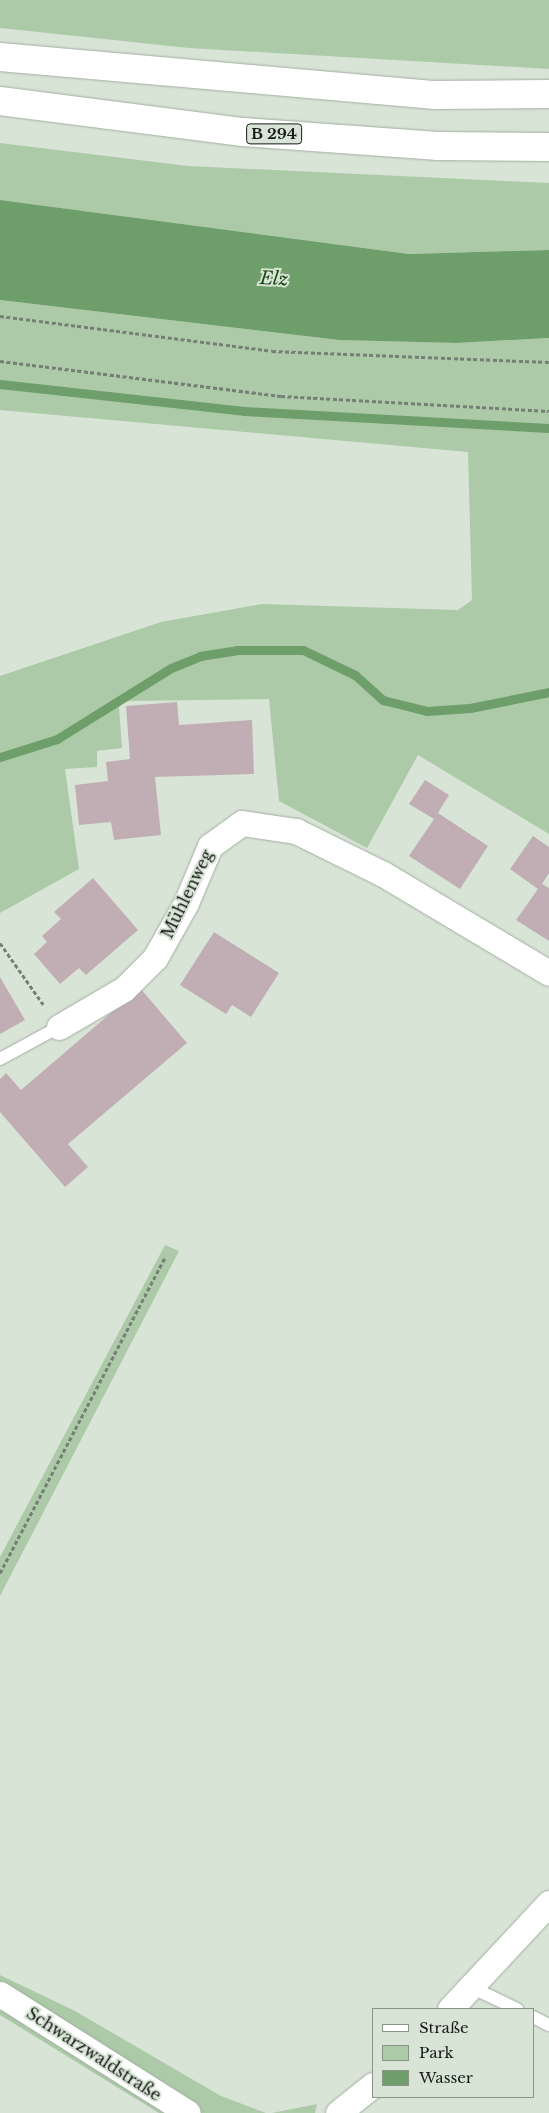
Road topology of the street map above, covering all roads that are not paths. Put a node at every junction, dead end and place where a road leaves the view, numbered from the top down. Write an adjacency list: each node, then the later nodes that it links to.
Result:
1 (0, 57): 2 (highway)
2 (549, 94)
3 (0, 101): 4 (highway, B 294)
4 (549, 147)
5 (549, 973): 6 (street, Mühlenweg)
6 (59, 1027): 7 (lane, Mühlenweg)
7 (0, 1059)
8 (549, 1904): 9 (street)
9 (472, 1988): 11 (street); 12 (lane)
10 (0, 1994): 16 (street, Schwarzwaldstraße)
11 (451, 2008)
12 (515, 2008)
13 (534, 2018): 14 (lane)
14 (549, 2025)
15 (372, 2086): 17 (street)
16 (188, 2113)
17 (338, 2113)

